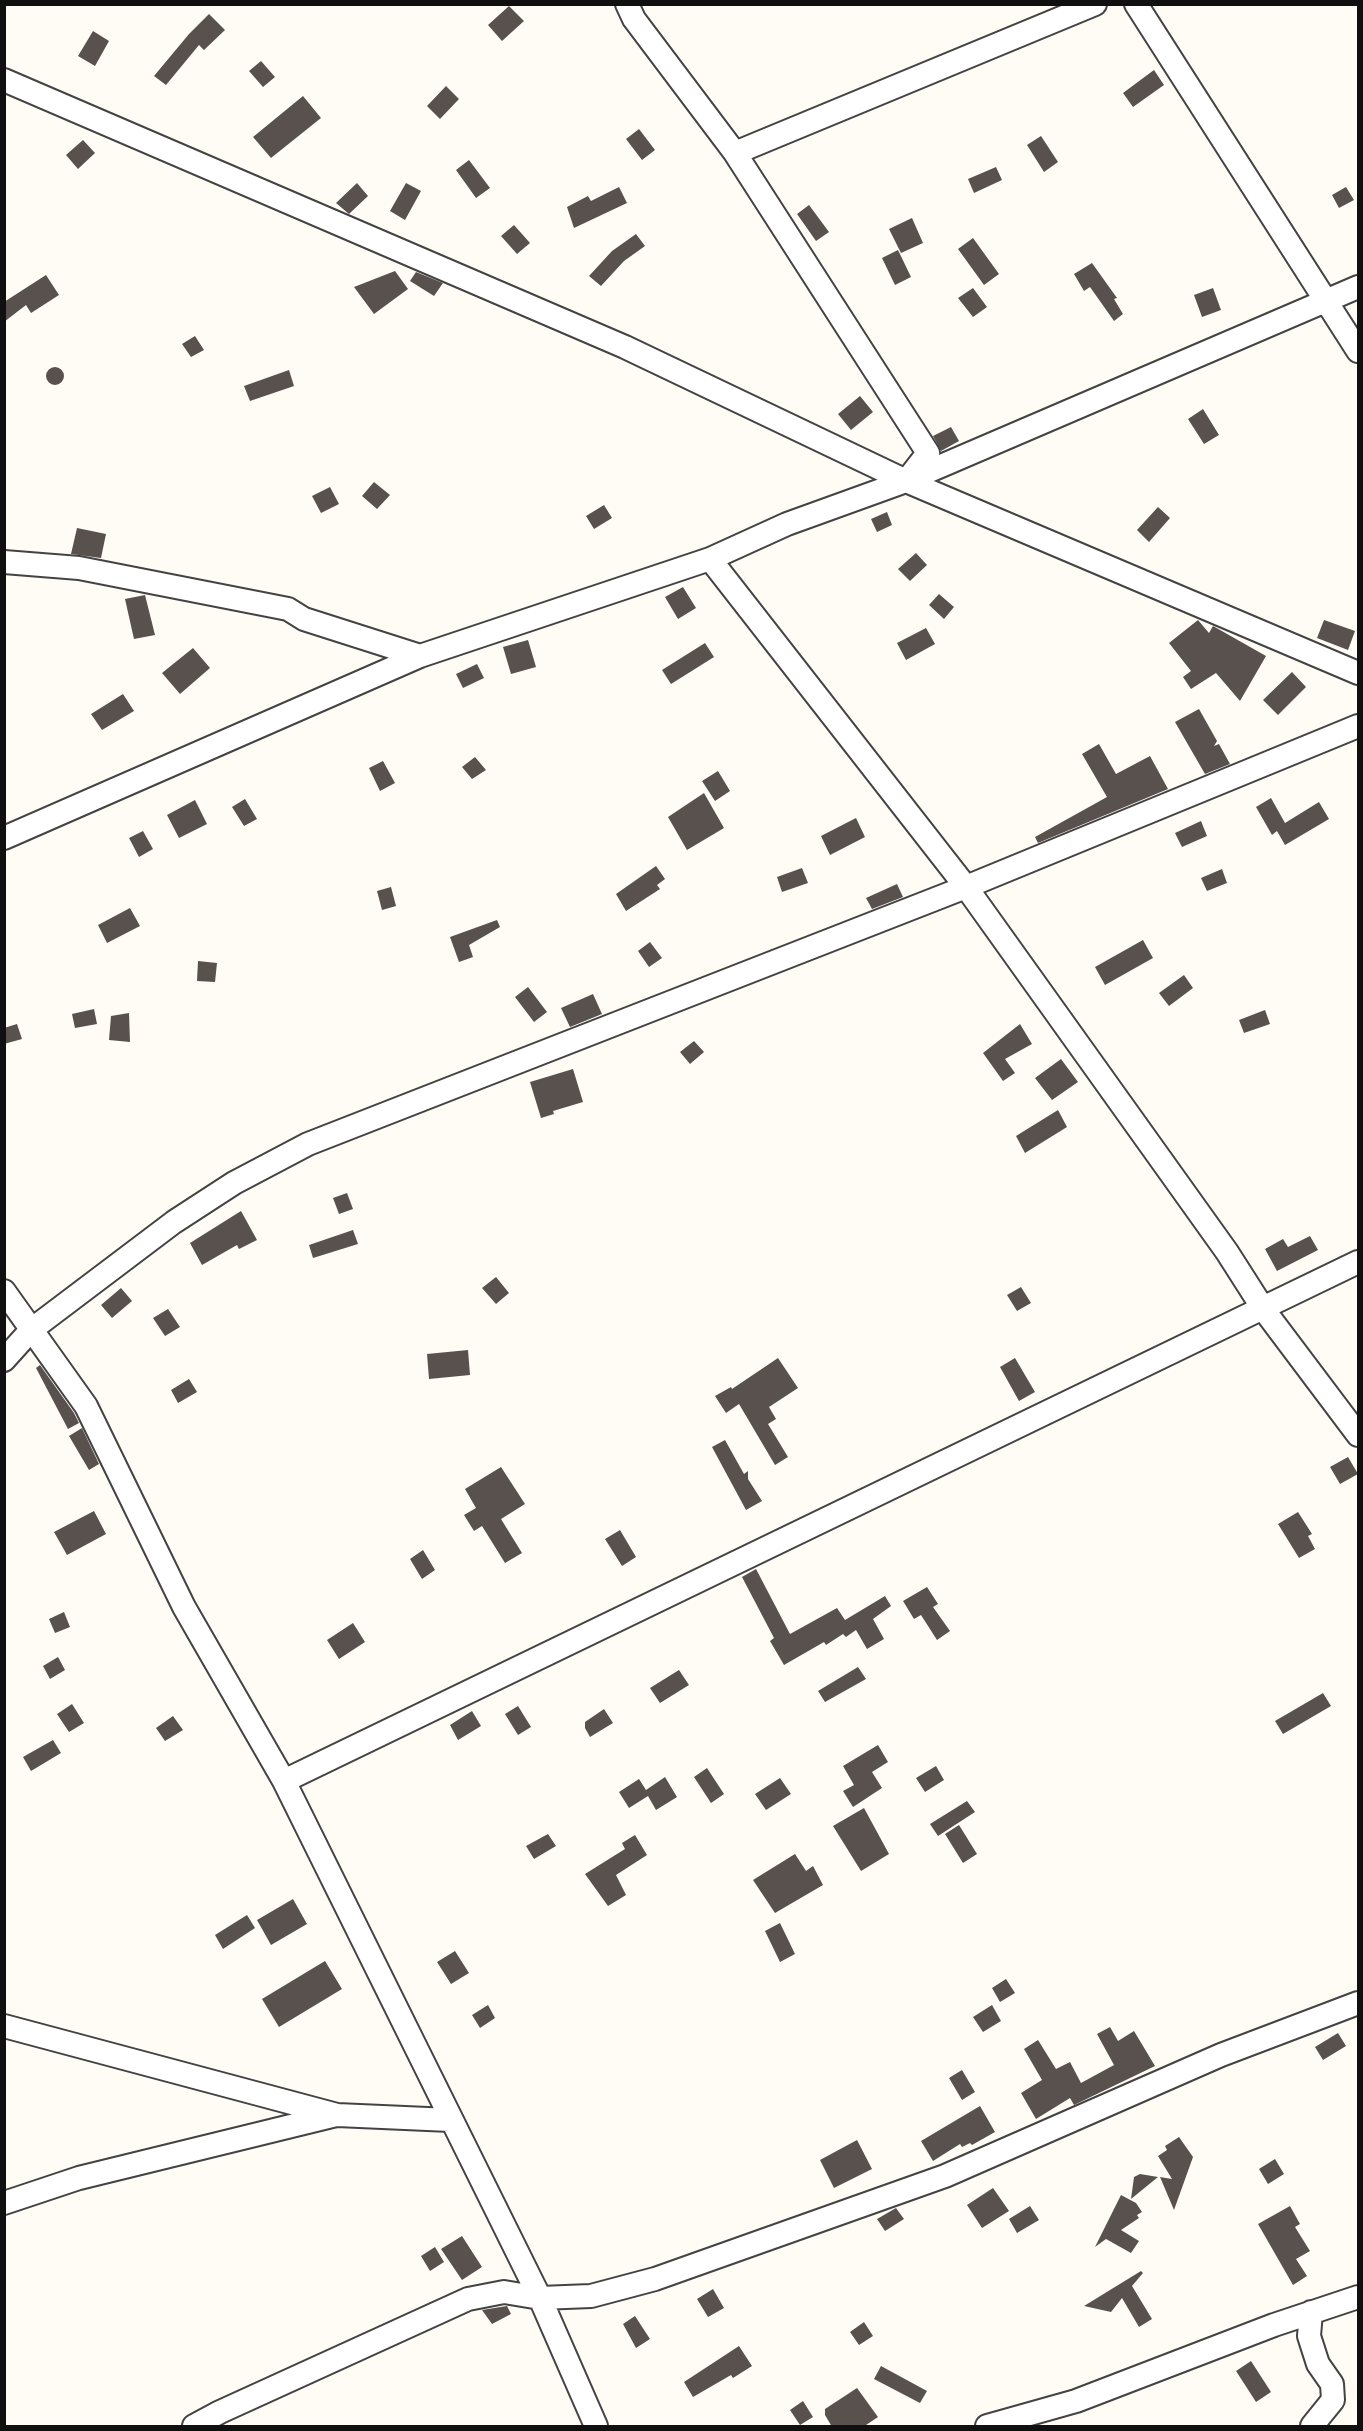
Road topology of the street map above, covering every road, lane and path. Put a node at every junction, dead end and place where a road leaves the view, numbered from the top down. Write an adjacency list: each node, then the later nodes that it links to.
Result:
1 (627, 4): 5 (street)
2 (1095, 4): 5 (street)
3 (1136, 4): 7 (street)
4 (4, 80): 9 (street)
5 (735, 153): 9 (street)
6 (1359, 287): 7 (street)
7 (1325, 302): 8 (street); 9 (street)
8 (1359, 351)
9 (906, 481): 10 (street); 13 (street)
10 (710, 559): 12 (street); 16 (street)
11 (4, 562): 12 (street)
12 (420, 656): 15 (street)
13 (1359, 673)
14 (1359, 726): 16 (street)
15 (4, 838)
16 (966, 887): 19 (street); 20 (street)
17 (1359, 1262): 19 (street)
18 (4, 1291): 20 (street)
19 (1264, 1310): 22 (street); 23 (street)
20 (31, 1330): 21 (street); 23 (street)
21 (4, 1360)
22 (1359, 1435)
23 (284, 1781): 27 (street)
24 (1359, 2002): 30 (street)
25 (4, 2026): 26 (street)
26 (337, 2115): 27 (street); 28 (street)
27 (450, 2120): 30 (street)
28 (4, 2203)
29 (1359, 2297): 31 (street)
30 (540, 2298): 32 (street); 33 (street)
31 (1311, 2312): 34 (street); 35 (street)
32 (194, 2427)
33 (596, 2427)
34 (987, 2427)
35 (1312, 2427)

